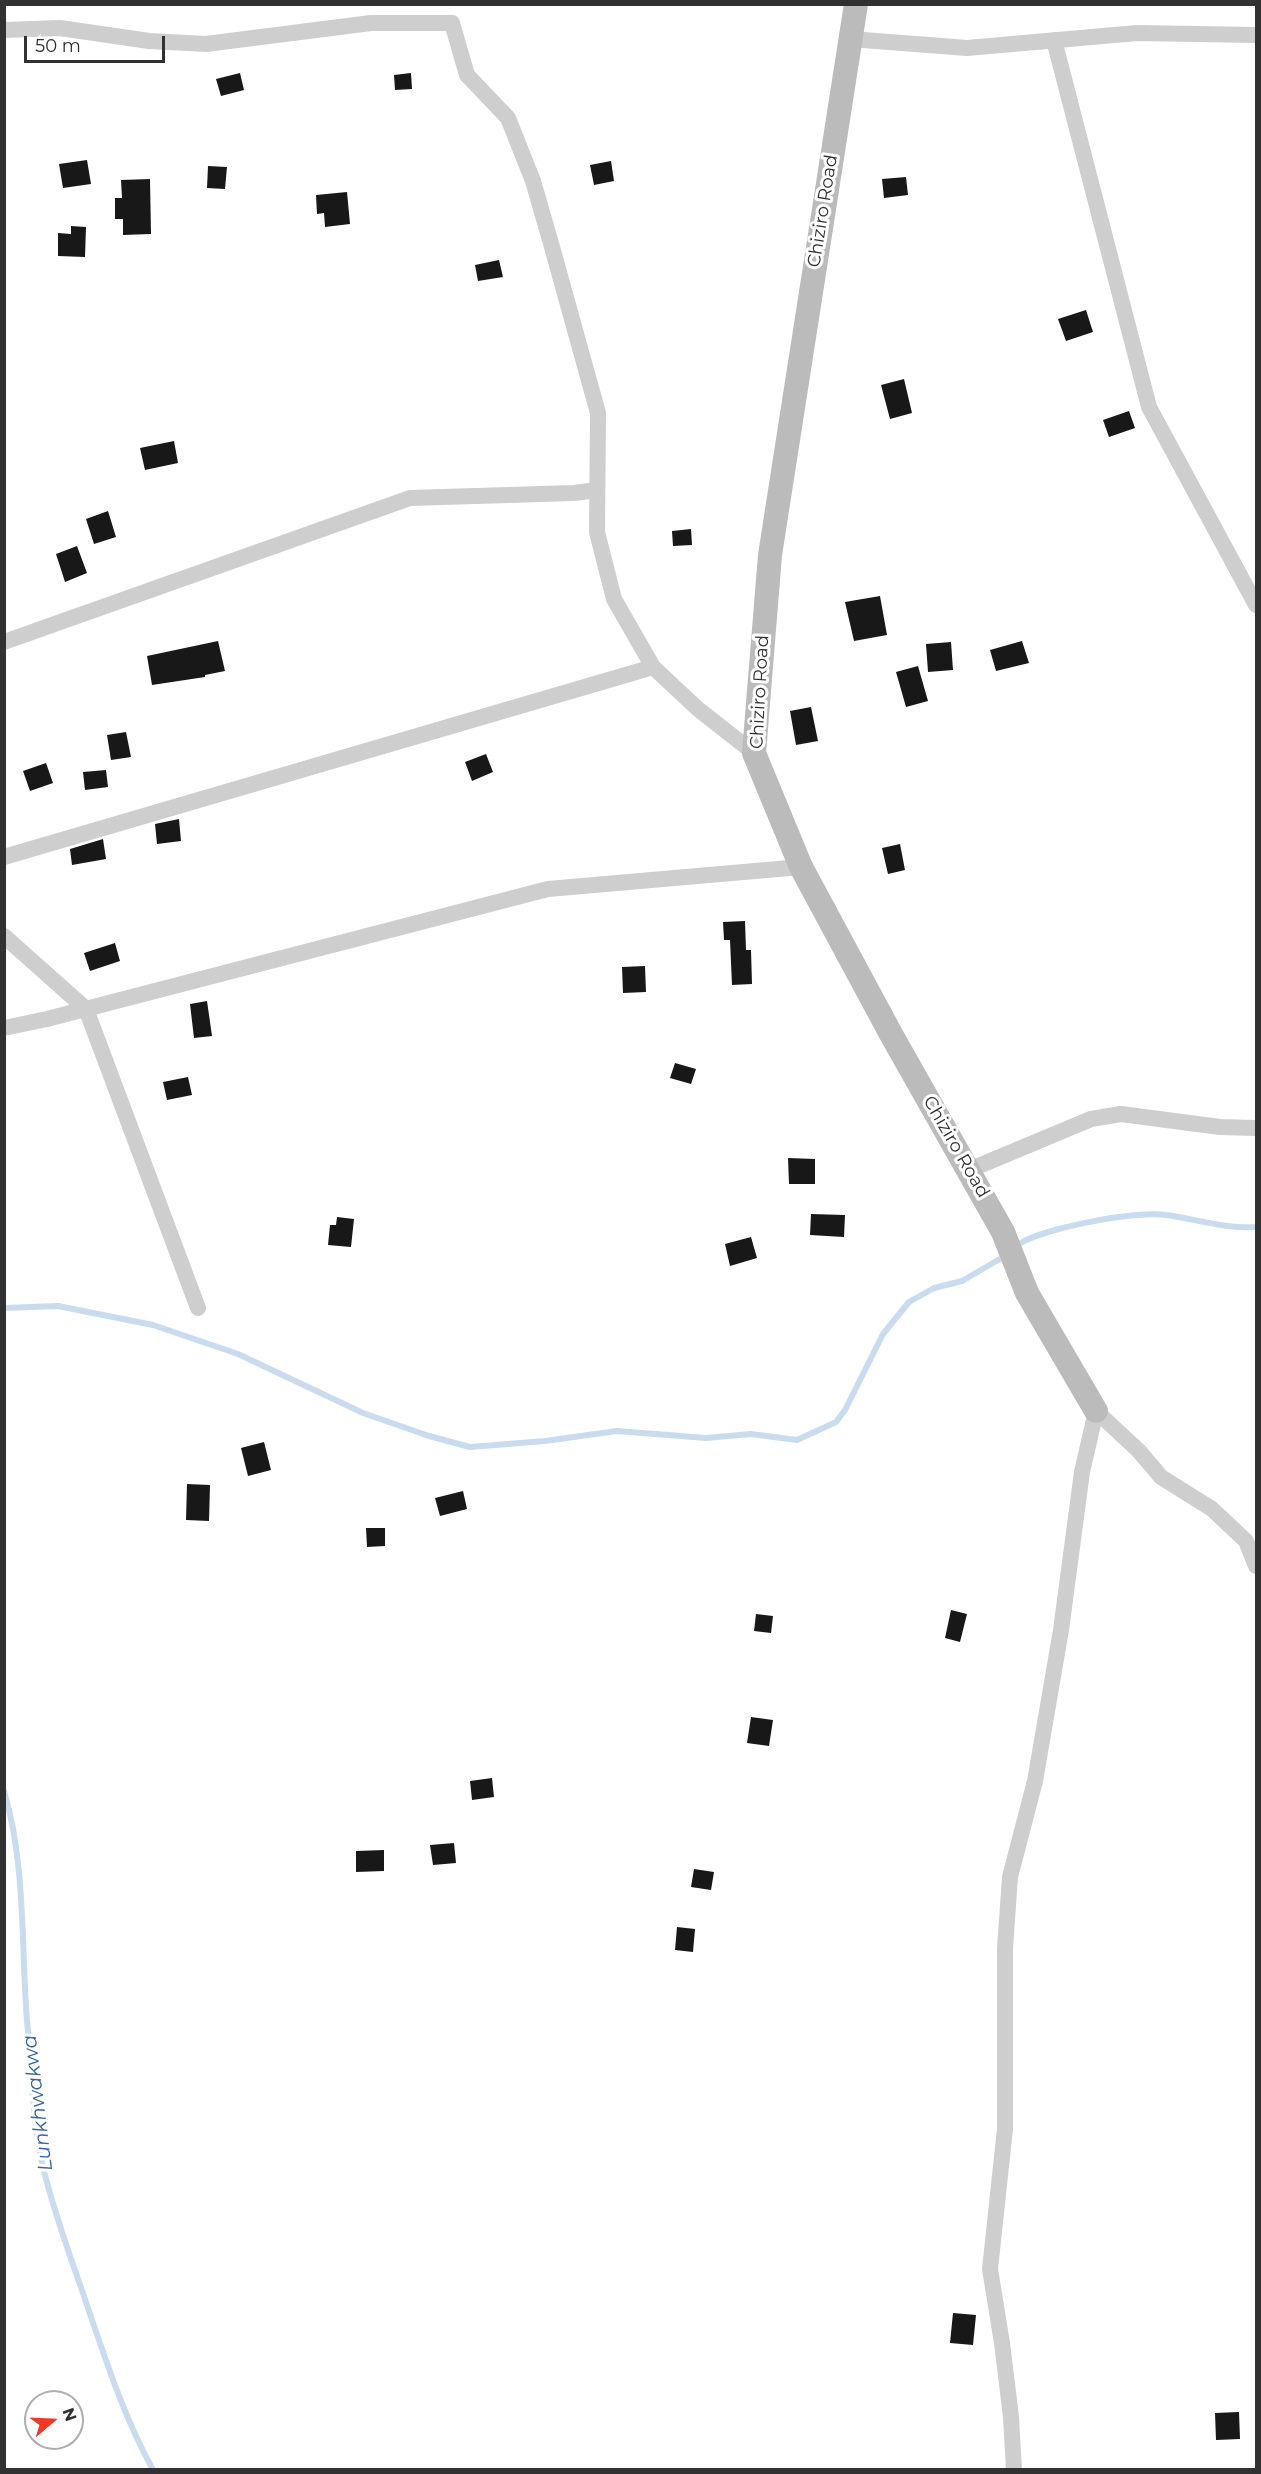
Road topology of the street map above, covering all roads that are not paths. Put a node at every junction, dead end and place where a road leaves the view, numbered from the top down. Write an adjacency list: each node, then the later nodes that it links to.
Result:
1 (856, 4): 4 (street, Chiziro Road)
2 (4, 30): 6 (street)
3 (1257, 35): 5 (street)
4 (850, 39): 5 (street); 10 (street, Chiziro Road)
5 (1054, 40): 7 (street)
6 (597, 490): 8 (street); 9 (street)
7 (1257, 605)
8 (4, 642)
9 (653, 668): 10 (street); 11 (street)
10 (754, 753): 12 (street, Chiziro Road)
11 (4, 857)
12 (801, 867): 14 (street); 17 (street, Chiziro Road)
13 (4, 936): 14 (street)
14 (86, 1009): 15 (street); 18 (street)
15 (4, 1028)
16 (1257, 1128): 17 (street)
17 (969, 1170): 19 (street, Chiziro Road)
18 (198, 1308)
19 (1096, 1411): 20 (street); 22 (street)
20 (1251, 1541): 21 (street)
21 (1257, 1566)
22 (1014, 2469)

